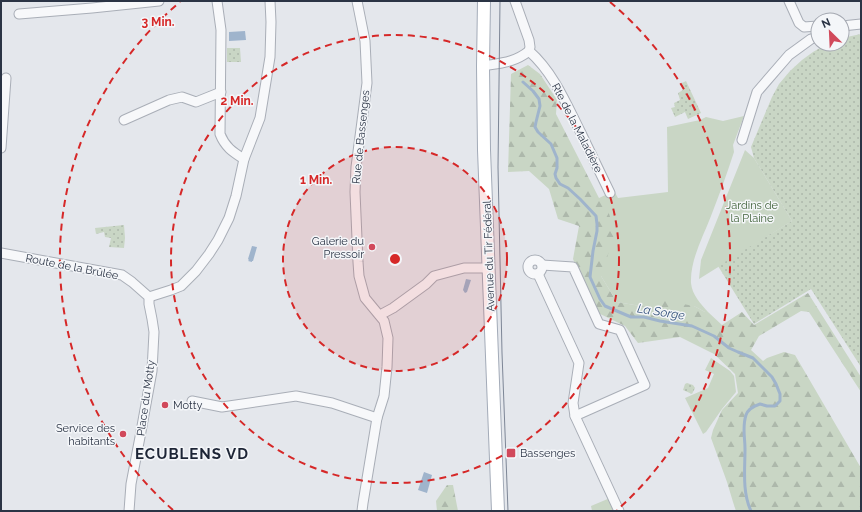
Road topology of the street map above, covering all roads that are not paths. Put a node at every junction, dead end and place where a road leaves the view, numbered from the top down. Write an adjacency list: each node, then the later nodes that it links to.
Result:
1 (159, 1): 8 (street)
2 (217, 1): 16 (street)
3 (270, 1): 20 (street)
4 (357, 1): 25 (street, Rue de Bassenges)
5 (484, 1): 14 (main road, Avenue du Tir Fédéral)
6 (515, 1): 13 (street)
7 (789, 1): 11 (street)
8 (19, 14)
9 (861, 24): 10 (street)
10 (850, 25)
11 (810, 27)
12 (810, 40): 18 (street)
13 (528, 51): 14 (street); 21 (street, Rte de la Maladière)
14 (483, 66): 23 (main road, Avenue du Tir Fédéral)
15 (6, 78): 19 (street)
16 (220, 92): 17 (street); 20 (street)
17 (124, 120)
18 (742, 140)
19 (1, 148)
20 (244, 159): 24 (street)
21 (610, 193)
22 (1, 253): 24 (street, Route de la Brûlée)
23 (489, 268): 25 (street); 31 (main road, Avenue du Tir Fédéral)
24 (149, 297): 29 (street, Place du Motty)
25 (380, 316): 27 (street, Rue de Bassenges)
26 (192, 401): 27 (street)
27 (377, 418): 30 (street, Rue de Bassenges)
28 (575, 418): 28 (street); 32 (street)
29 (129, 511)
30 (362, 511)
31 (498, 511)
32 (619, 511)

